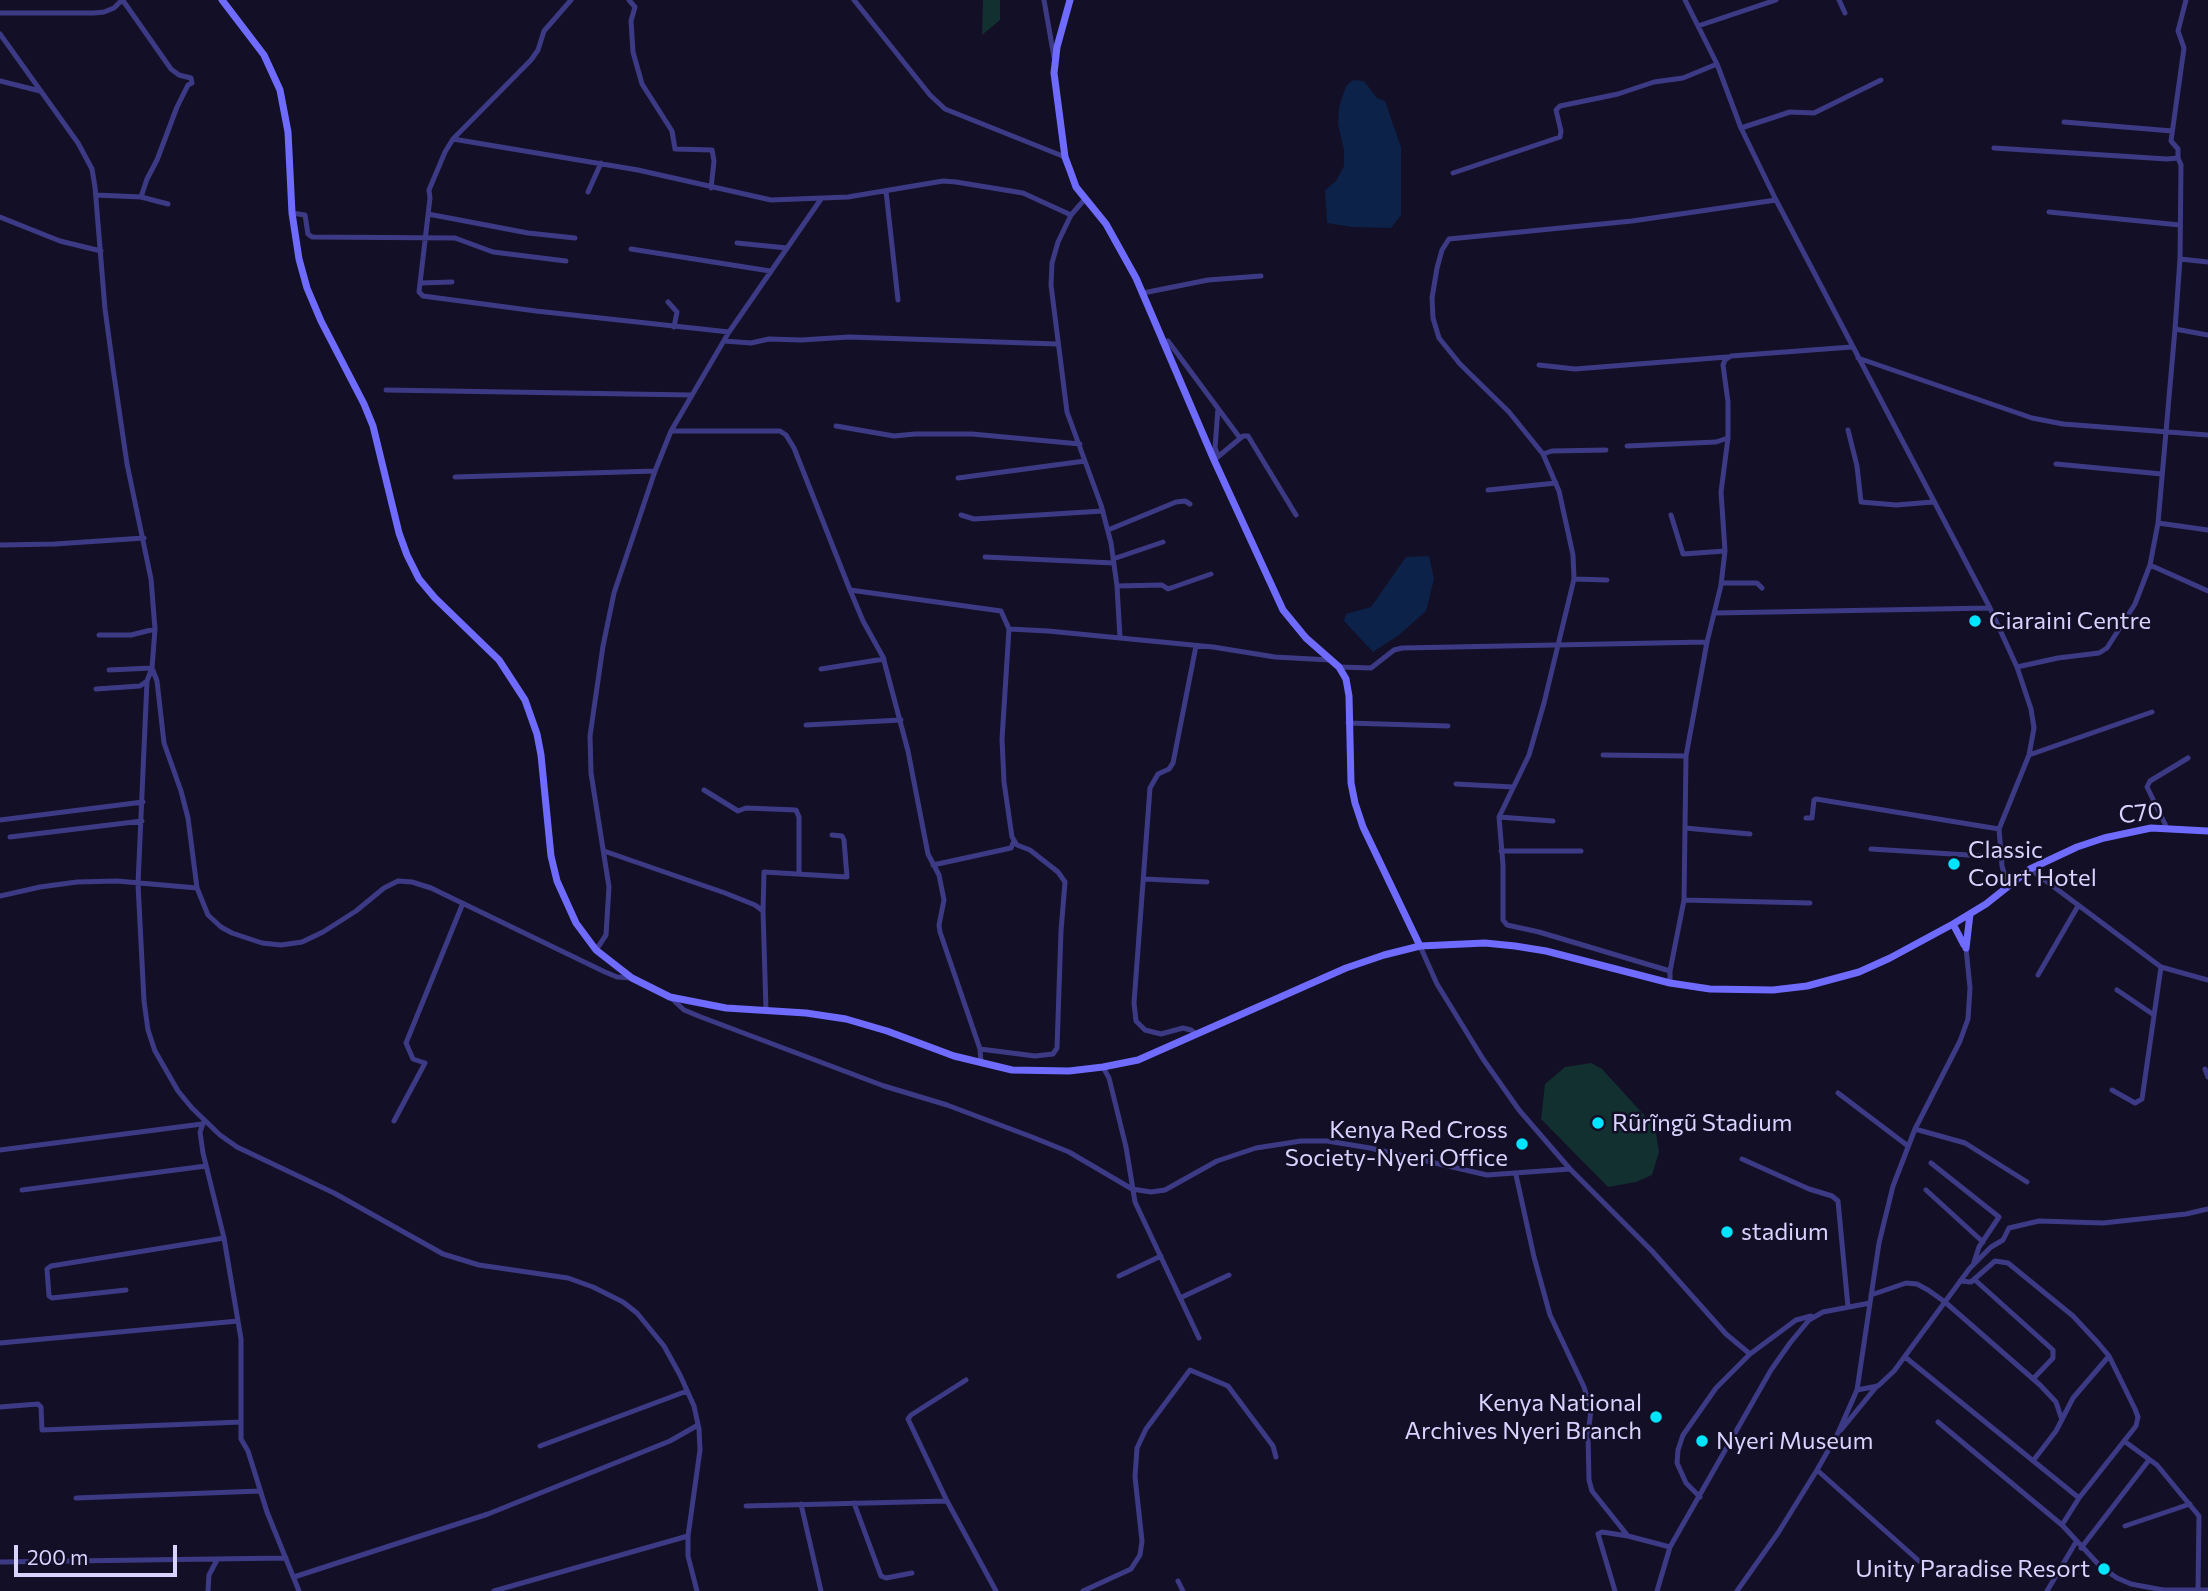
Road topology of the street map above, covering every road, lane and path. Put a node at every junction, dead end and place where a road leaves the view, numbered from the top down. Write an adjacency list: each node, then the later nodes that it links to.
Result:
1 (222, 0): 39 (main road, C70)
2 (571, 0): 23 (street)
3 (629, 0): 29 (street)
4 (854, 0): 25 (street)
5 (1044, 0): 15 (street)
6 (1070, 0): 15 (main road)
7 (1685, 0): 13 (street)
8 (1776, 0): 13 (street)
9 (1839, 0): 12 (street)
10 (2186, 0): 22 (street)
11 (0, 13): 33 (street)
12 (1845, 13)
13 (1698, 26): 16 (street)
14 (0, 34): 19 (street)
15 (1055, 60): 25 (main road)
16 (1717, 64): 21 (street); 28 (street)
17 (1881, 80): 21 (street)
18 (0, 81): 19 (street)
19 (40, 91): 32 (street)
20 (2064, 122): 22 (street)
21 (1741, 128): 36 (street)
22 (2172, 131): 26 (street)
23 (453, 139): 27 (street); 40 (street)
24 (1994, 148): 26 (street)
25 (1065, 157): 35 (main road)
26 (2178, 158): 43 (street)
27 (601, 163): 29 (street); 31 (street)
28 (1453, 173)
29 (711, 188): 34 (street)
30 (886, 191): 34 (street); 41 (street); 58 (street)
31 (588, 192)
32 (96, 195): 33 (street); 49 (street)
33 (141, 197): 37 (street)
34 (821, 199): 47 (street)
35 (1085, 199): 41 (street); 57 (main road)
36 (1776, 201): 67 (street); 84 (street)
37 (168, 204)
38 (2049, 212): 43 (street)
39 (292, 213): 45 (street); 185 (main road, C70)
40 (428, 214): 44 (street); 45 (street)
41 (1072, 215): 66 (street)
42 (0, 217): 49 (street)
43 (2180, 225): 50 (street)
44 (575, 238)
45 (424, 239): 51 (street); 56 (street)
46 (737, 243): 47 (street)
47 (787, 248): 53 (street)
48 (631, 249): 53 (street)
49 (101, 251): 103 (street)
50 (2180, 259): 52 (street); 61 (street)
51 (566, 261)
52 (2208, 262)
53 (770, 271): 62 (street)
54 (1261, 276): 57 (street)
55 (452, 282): 56 (street)
56 (419, 283): 60 (street)
57 (1143, 293): 65 (main road)
58 (898, 300)
59 (668, 302): 60 (street)
60 (674, 327): 62 (street)
61 (2175, 329): 63 (street); 76 (street)
62 (729, 332): 64 (street)
63 (2208, 335)
64 (724, 341): 66 (street); 72 (street)
65 (1162, 342): 73 (street); 85 (main road)
66 (1057, 344): 81 (street)
67 (1852, 346): 68 (street); 69 (street)
68 (1727, 357): 70 (street); 80 (street)
69 (1858, 358): 76 (street); 94 (street)
70 (1539, 365)
71 (386, 390): 72 (street)
72 (691, 395): 77 (street)
73 (1218, 408): 79 (street); 85 (street)
74 (836, 426): 81 (street)
75 (1848, 430): 94 (street)
76 (2165, 431): 78 (street); 89 (street)
77 (671, 432): 88 (street); 116 (street)
78 (2208, 435)
79 (1240, 438): 85 (street); 98 (street)
80 (1728, 438): 82 (street); 106 (street)
81 (1080, 444): 86 (street)
82 (1627, 446)
83 (1606, 450): 84 (street)
84 (1543, 454): 92 (street)
85 (1216, 458): 128 (main road)
86 (1085, 461): 91 (street); 96 (street)
87 (2056, 464): 89 (street)
88 (655, 471): 90 (street); 164 (street)
89 (2162, 474): 100 (street)
90 (455, 477)
91 (958, 478)
92 (1556, 483): 93 (street); 111 (street)
93 (1488, 490)
94 (1933, 502): 118 (street)
95 (1190, 504): 101 (street)
96 (1103, 511): 97 (street); 101 (street)
97 (961, 515)
98 (1296, 515)
99 (1671, 515): 106 (street)
100 (2158, 523): 102 (street); 109 (street)
101 (1108, 530): 108 (street)
102 (2208, 530)
103 (144, 538): 105 (street); 120 (street)
104 (1163, 542): 108 (street)
105 (0, 545)
106 (1726, 551): 113 (street)
107 (985, 557): 108 (street)
108 (1113, 561): 114 (street)
109 (2150, 565): 117 (street); 130 (street)
110 (1211, 574): 114 (street)
111 (1574, 579): 112 (street); 125 (street)
112 (1607, 580)
113 (1721, 583): 115 (street); 119 (street)
114 (1117, 586): 123 (street)
115 (1762, 588)
116 (850, 590): 121 (street); 127 (street)
117 (2208, 591)
118 (1990, 608): 119 (street); 130 (street)
119 (1715, 613): 124 (street)
120 (155, 629): 122 (street); 131 (street)
121 (1009, 629): 123 (street); 161 (street)
122 (99, 635)
123 (1120, 638): 126 (street)
124 (1707, 642): 125 (street); 143 (street)
125 (1558, 644): 129 (street); 146 (street)
126 (1196, 646): 128 (street); 170 (street)
127 (884, 660): 132 (street); 137 (street)
128 (1330, 660): 129 (main road)
129 (1339, 667): 138 (main road)
130 (2017, 667): 142 (street)
131 (152, 668): 133 (street); 134 (street); 174 (street)
132 (821, 669)
133 (110, 670)
134 (147, 681): 135 (street); 148 (street)
135 (96, 689)
136 (2152, 712): 142 (street)
137 (901, 720): 139 (street); 167 (street)
138 (1348, 723): 140 (street); 183 (main road)
139 (806, 725)
140 (1448, 726)
141 (1602, 755): 143 (street)
142 (2029, 755): 156 (street)
143 (1686, 757): 154 (street)
144 (2188, 758): 155 (street)
145 (1456, 784): 146 (street)
146 (1513, 787): 149 (street)
147 (704, 790): 169 (street)
148 (143, 802): 151 (street); 152 (street)
149 (1499, 817): 153 (street); 163 (street)
150 (1806, 818): 156 (street)
151 (0, 820)
152 (142, 821): 160 (street); 172 (street)
153 (1553, 821)
154 (1685, 828): 158 (street); 176 (street)
155 (2167, 828): 157 (main road, C70 / C70); 168 (main road, C70 / C70)
156 (1999, 829): 166 (street)
157 (2208, 831)
158 (1750, 834)
159 (832, 835): 169 (street)
160 (10, 837)
161 (1014, 841): 167 (street); 197 (street)
162 (1871, 849): 166 (street)
163 (1501, 850): 165 (street); 187 (street)
164 (604, 851): 180 (street); 185 (street)
165 (1581, 851)
166 (2001, 857): 173 (street)
167 (933, 865): 197 (street)
168 (2030, 869): 173 (main road, C70 / C70); 179 (street)
169 (799, 874): 180 (street)
170 (1144, 879): 171 (street); 196 (street)
171 (1207, 882)
172 (138, 884): 174 (street); 175 (street); 205 (street)
173 (2008, 887): 181 (main road, C70)
174 (197, 888): 177 (street)
175 (0, 896)
176 (1684, 900): 178 (street); 187 (street)
177 (463, 903): 189 (street); 204 (street)
178 (1810, 903)
179 (2078, 906): 186 (street); 188 (street)
180 (764, 911): 194 (street)
181 (1970, 914): 182 (main road, C70); 184 (main road)
182 (1953, 925): 184 (main road); 191 (main road, C70)
183 (1420, 946): 191 (main road, C70); 196 (main road, C70); 212 (street)
184 (1966, 948): 206 (street)
185 (596, 950): 189 (main road, C70)
186 (2161, 967): 190 (street); 195 (street)
187 (1670, 971): 191 (street)
188 (2038, 975)
189 (632, 978): 193 (main road, C70)
190 (2208, 980)
191 (1670, 984)
192 (2117, 990): 195 (street)
193 (670, 997): 194 (main road, C70); 215 (street)
194 (766, 1010): 198 (main road, C70)
195 (2154, 1016): 202 (street)
196 (1196, 1034): 199 (main road, C70)
197 (980, 1049): 198 (street)
198 (981, 1063): 199 (main road, C70)
199 (1103, 1068): 215 (street)
200 (2205, 1069): 201 (street)
201 (2208, 1077)
202 (2112, 1090)
203 (1838, 1093): 207 (street)
204 (394, 1121)
205 (203, 1123): 208 (street); 211 (street); 244 (street)
206 (1915, 1129): 207 (street); 214 (street)
207 (1908, 1146): 228 (street)
208 (0, 1150)
209 (1742, 1159): 232 (street)
210 (1931, 1163): 220 (street)
211 (206, 1166): 216 (street); 219 (street)
212 (1570, 1169): 213 (street); 237 (street)
213 (1516, 1175): 215 (street); 271 (street)
214 (2027, 1182)
215 (1132, 1189): 221 (street)
216 (22, 1190)
217 (1926, 1190): 220 (street)
218 (2208, 1209): 222 (street)
219 (224, 1238): 227 (street); 234 (street)
220 (1983, 1242): 222 (street)
221 (1161, 1256): 224 (street); 229 (street)
222 (1973, 1265): 226 (street)
223 (1229, 1275): 229 (street)
224 (1119, 1276)
225 (1975, 1280): 226 (street); 238 (street); 240 (street)
226 (1960, 1281): 230 (street)
227 (126, 1290)
228 (1871, 1295): 230 (street); 231 (street)
229 (1180, 1298): 235 (street)
230 (1945, 1301): 239 (street); 240 (street)
231 (1870, 1303): 232 (street); 243 (street)
232 (1848, 1307): 233 (street)
233 (1823, 1312): 237 (street); 260 (street)
234 (238, 1321): 236 (street); 249 (street)
235 (1199, 1338)
236 (0, 1343)
237 (1750, 1354): 260 (street)
238 (2109, 1356): 246 (street); 253 (street)
239 (1905, 1357): 242 (street); 257 (street)
240 (2033, 1379): 245 (street)
241 (965, 1380): 263 (street)
242 (1878, 1386): 243 (street); 252 (street)
243 (1857, 1390): 252 (street)
244 (687, 1391): 251 (street); 254 (street)
245 (2056, 1402): 246 (street); 248 (street)
246 (2071, 1402): 248 (street)
247 (0, 1407): 249 (street)
248 (2062, 1420): 257 (street)
249 (241, 1422): 259 (street)
250 (1938, 1422): 268 (street)
251 (698, 1425): 270 (street); 280 (street)
252 (1837, 1435): 258 (street)
253 (2124, 1441): 256 (street); 262 (street)
254 (540, 1446)
255 (1276, 1457): 290 (street)
256 (2149, 1460): 266 (street); 274 (street)
257 (2033, 1461): 262 (street)
258 (1817, 1470): 277 (street); 282 (street)
259 (260, 1491): 261 (street); 275 (street)
260 (1700, 1497): 273 (street)
261 (76, 1498)
262 (2079, 1498): 268 (street)
263 (947, 1501): 264 (street); 289 (street)
264 (854, 1503): 265 (street); 279 (street)
265 (801, 1504): 267 (street); 288 (street)
266 (2190, 1504): 269 (street); 296 (street)
267 (746, 1506)
268 (2062, 1525): 272 (street)
269 (2125, 1526)
270 (688, 1536): 286 (street); 287 (street)
271 (1628, 1536): 273 (street); 292 (street)
272 (2076, 1542): 274 (street); 295 (street)
273 (1670, 1547): 293 (street)
274 (2081, 1548): 296 (street)
275 (286, 1558): 276 (street); 280 (street)
276 (217, 1560): 278 (street); 284 (street)
277 (1919, 1561)
278 (0, 1562)
279 (912, 1573)
280 (294, 1577): 285 (street)
281 (1178, 1581): 291 (street)
282 (1738, 1589): 294 (street)
283 (2208, 1590): 296 (street)
284 (208, 1591)
285 (299, 1591)
286 (494, 1591)
287 (697, 1591)
288 (821, 1591)
289 (996, 1591)
290 (1083, 1591)
291 (1183, 1591)
292 (1615, 1591)
293 (1657, 1591)
294 (1746, 1591)
295 (2047, 1591)
296 (2198, 1591)

